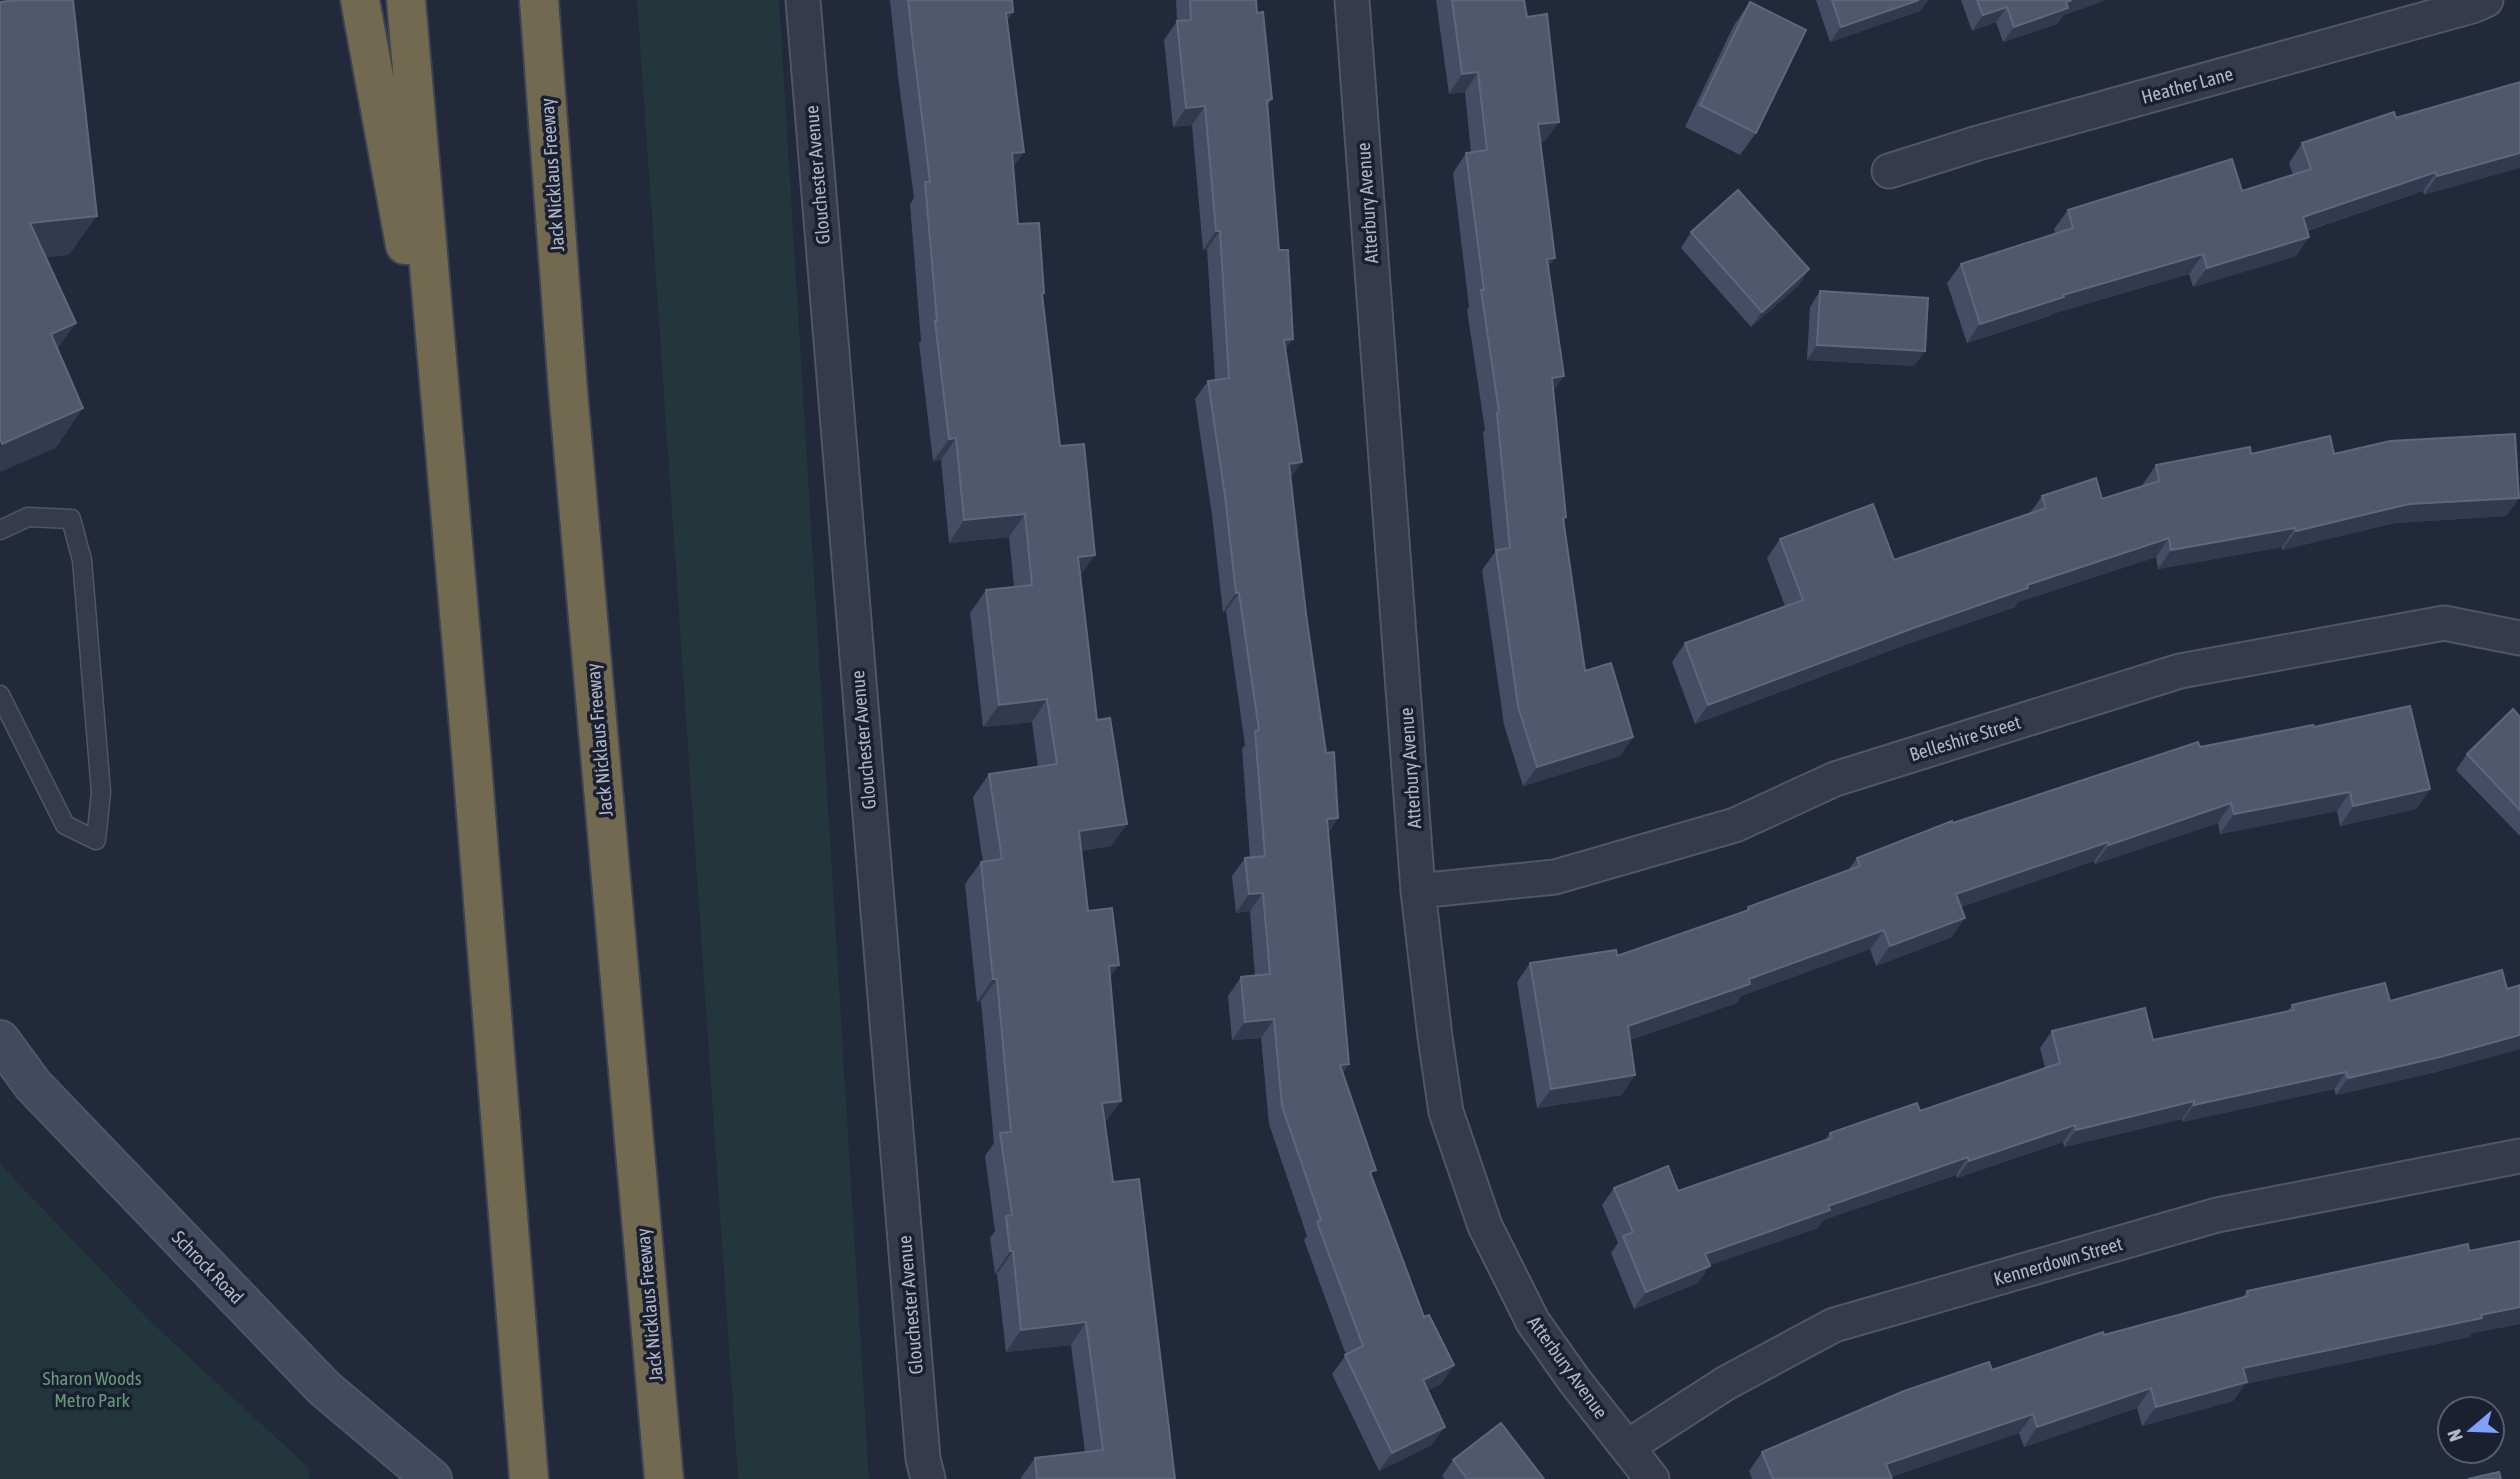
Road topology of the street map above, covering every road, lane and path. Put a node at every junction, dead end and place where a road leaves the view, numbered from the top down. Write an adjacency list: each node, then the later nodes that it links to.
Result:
1 (360, 0): 10 (highway)
2 (407, 0): 10 (highway)
3 (539, 0): 8 (highway, Jack Nicklaus Freeway)
4 (546, 0): 8 (highway)
5 (803, 0): 21 (street, Glouchester Avenue)
6 (1352, 0): 14 (street, Atterbury Avenue)
7 (2486, 0): 9 (street, Heather Lane)
8 (548, 125): 20 (highway, Jack Nicklaus Freeway)
9 (1889, 171)
10 (445, 464): 19 (highway)
11 (0, 530): 13 (lane)
12 (2520, 638): 14 (street, Belleshire Street)
13 (0, 695)
14 (1418, 891): 17 (street, Atterbury Avenue)
15 (0, 1040): 18 (main road, Schrock Road)
16 (2520, 1156): 17 (street, Kennerdown Street)
17 (1628, 1447): 22 (street, Atterbury Avenue)
18 (432, 1479)
19 (529, 1479)
20 (664, 1479)
21 (928, 1479)
22 (1652, 1479)

